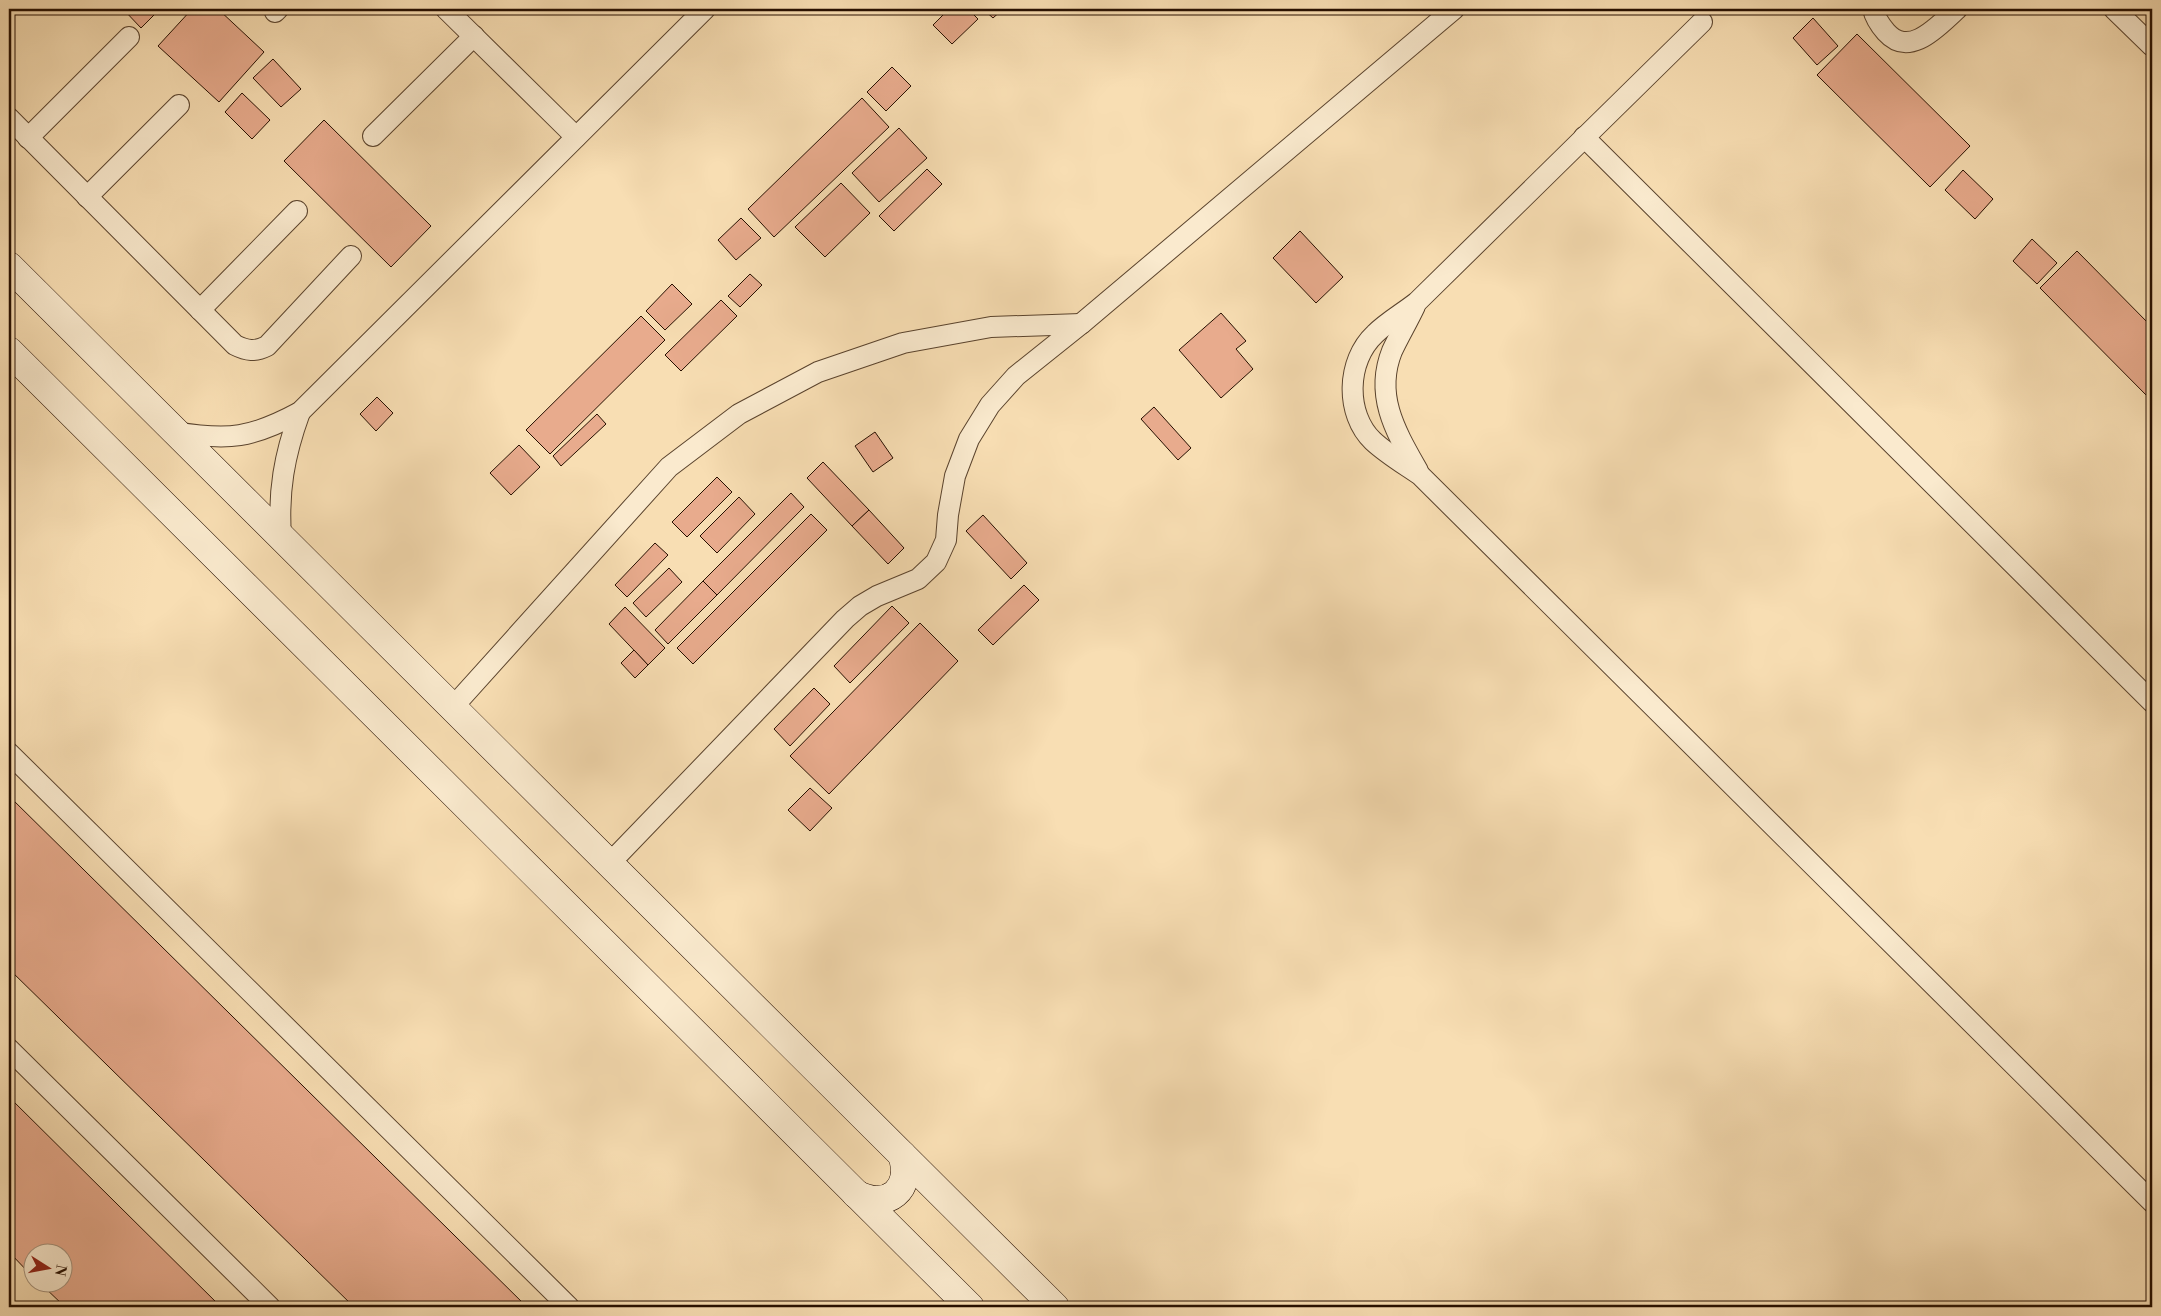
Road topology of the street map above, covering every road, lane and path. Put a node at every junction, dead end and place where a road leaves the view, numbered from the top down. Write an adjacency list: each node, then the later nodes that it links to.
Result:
1 (446, 9): 8 (lane)
2 (705, 9): 14 (lane)
3 (1454, 9): 23 (lane)
4 (1873, 9): 5 (lane)
5 (1957, 9)
6 (2114, 9): 10 (lane)
7 (1702, 22): 15 (lane)
8 (474, 36): 13 (lane); 14 (lane)
9 (129, 37): 16 (lane)
10 (2152, 46)
11 (179, 105): 17 (lane)
12 (9, 118): 16 (lane)
13 (373, 136)
14 (576, 137): 25 (lane)
15 (1584, 137): 21 (lane); 29 (lane)
16 (28, 138): 17 (lane)
17 (87, 197): 22 (lane)
18 (297, 211): 22 (lane)
19 (351, 256): 22 (lane)
20 (9, 266): 26 (street)
21 (1417, 302): 27 (lane); 27 (lane)
22 (200, 310)
23 (1081, 324): 30 (lane); 32 (lane)
24 (9, 351): 35 (street)
25 (300, 412): 26 (lane); 28 (lane)
26 (175, 432): 28 (street)
27 (1420, 475): 36 (lane)
28 (281, 537): 30 (street)
29 (2152, 702)
30 (452, 708): 32 (street)
31 (9, 753): 38 (lane)
32 (609, 864): 34 (street)
33 (9, 1049): 37 (lane)
34 (902, 1155): 35 (street); 40 (street)
35 (856, 1194): 39 (street)
36 (2152, 1202)
37 (270, 1307)
38 (569, 1307)
39 (970, 1307)
40 (1055, 1307)

